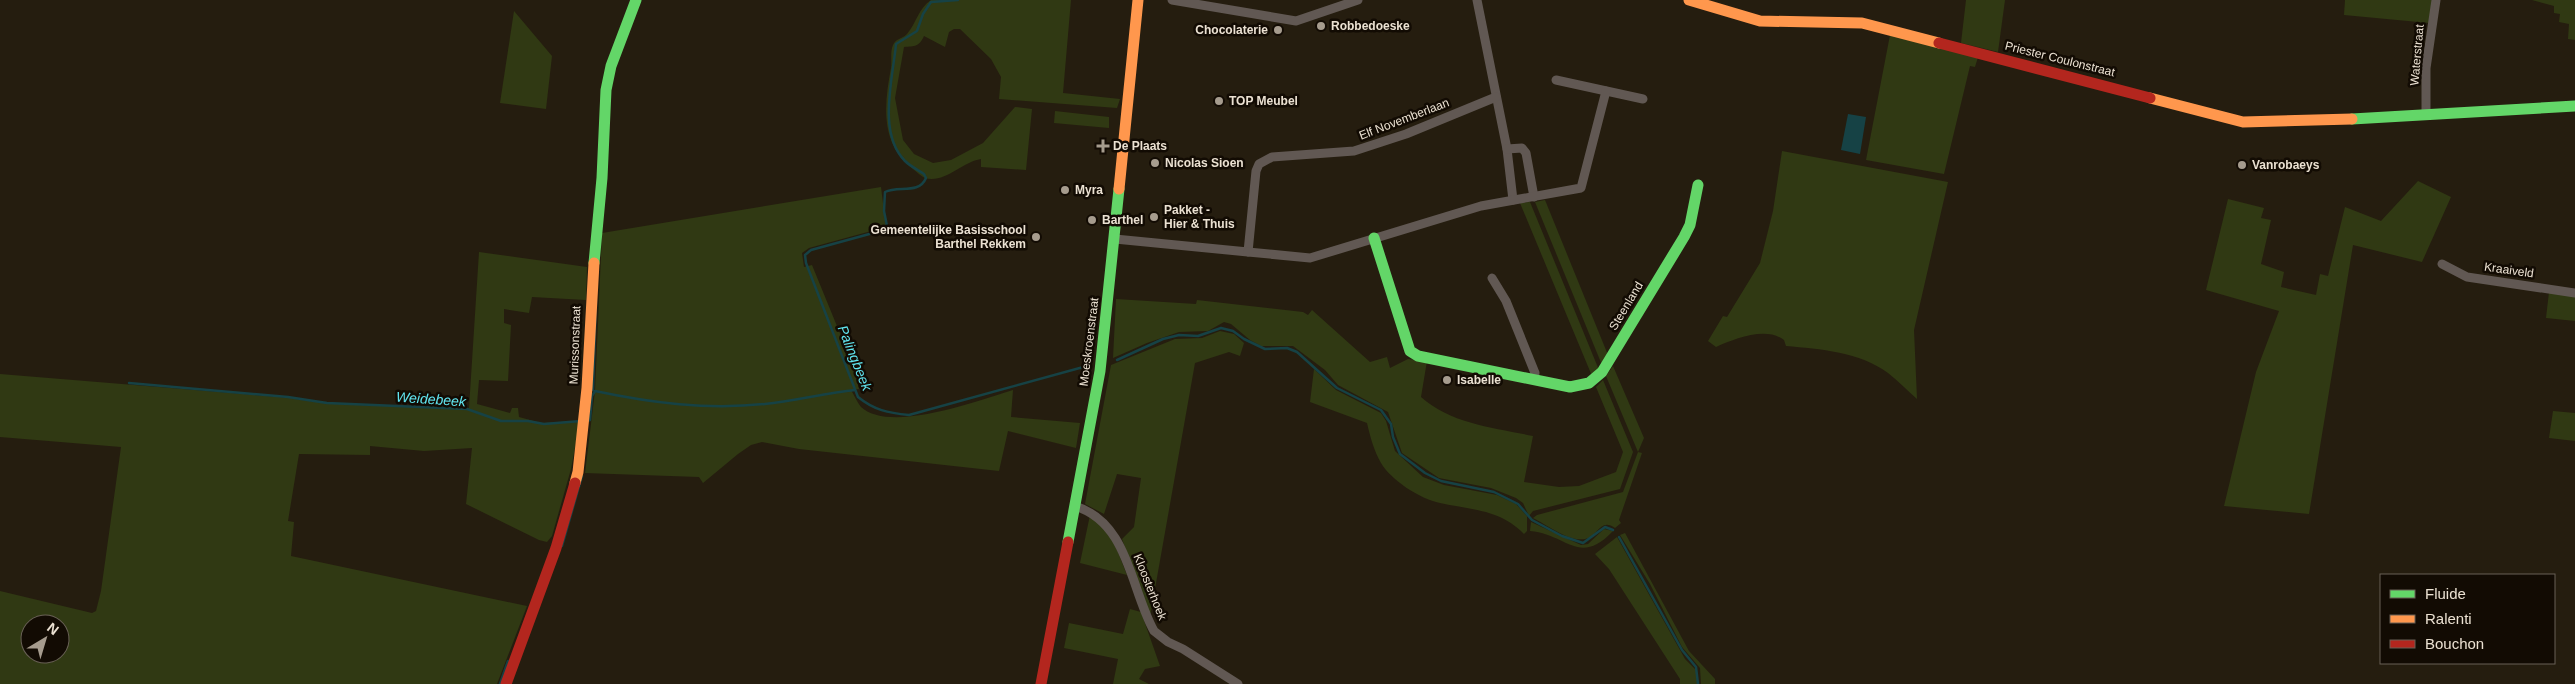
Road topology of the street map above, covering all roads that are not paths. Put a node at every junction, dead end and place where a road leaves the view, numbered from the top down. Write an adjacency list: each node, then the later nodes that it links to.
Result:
1 (636, 0): 26 (street, Murissonstraat)
2 (1138, 0): 19 (street, Moeskroenstraat)
3 (1172, 0): 4 (street)
4 (1358, 0)
5 (1478, 0): 10 (street)
6 (1689, 0): 13 (street, Priester Coulonstraat)
7 (2436, 0): 13 (street, Waterstraat)
8 (1556, 80): 9 (street)
9 (1606, 91): 11 (street); 16 (street)
10 (1496, 97): 14 (street); 20 (street, Elf Novemberlaan)
11 (1642, 99)
12 (2575, 106): 13 (street, Priester Coulonstraat)
13 (2426, 114)
14 (1506, 149): 16 (street); 17 (street)
15 (1698, 185): 24 (street, Steenland)
16 (1534, 197): 17 (street)
17 (1513, 200): 18 (street)
18 (1374, 238): 20 (street); 24 (street, Steenland)
19 (1115, 239): 20 (street); 25 (street, Moeskroenstraat)
20 (1248, 252)
21 (2442, 264): 23 (street, Kraaiveld)
22 (1492, 278): 24 (street)
23 (2575, 293)
24 (1534, 380)
25 (1075, 506): 27 (street, Moeskroenstraat); 28 (street, Kloosterhoek)
26 (506, 684)
27 (1041, 684)
28 (1238, 684)

